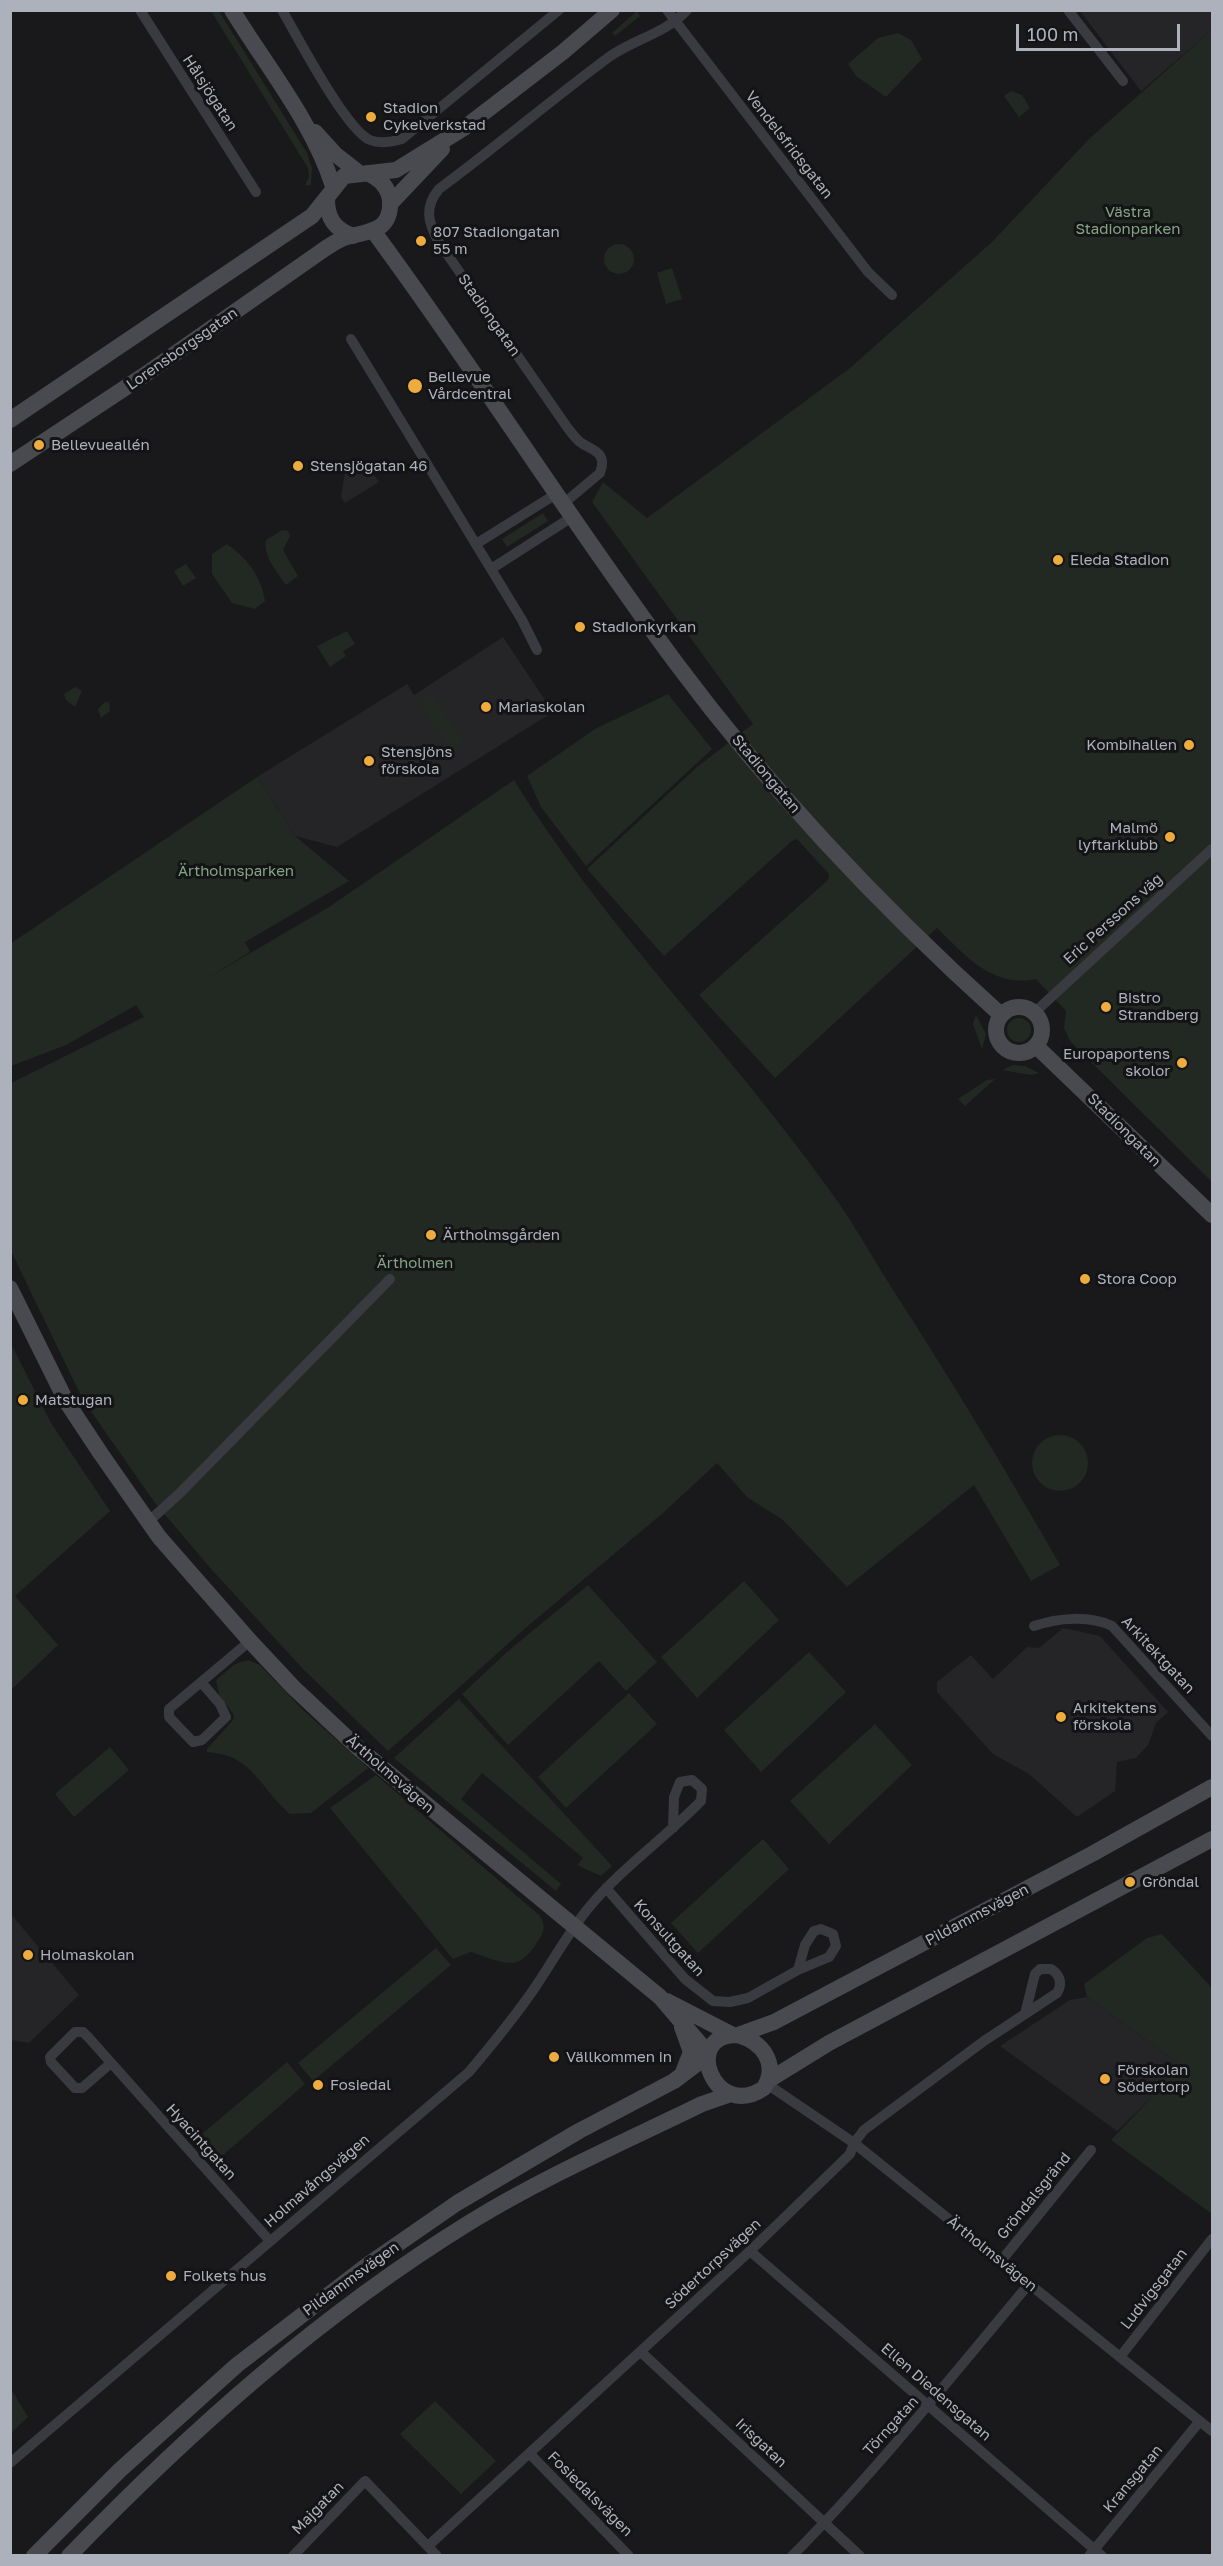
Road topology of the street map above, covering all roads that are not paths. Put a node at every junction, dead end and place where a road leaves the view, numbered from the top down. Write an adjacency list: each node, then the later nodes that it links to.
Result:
1 (140, 10): 14 (street, Hålsjögatan)
2 (232, 10): 11 (main road)
3 (282, 10): 4 (street)
4 (559, 10)
5 (612, 10): 12 (main road)
6 (667, 10): 9 (street, Vendelsfridsgatan)
7 (687, 10): 9 (street)
8 (1068, 10): 10 (street)
9 (676, 22): 19 (street, Vendelsfridsgatan); 23 (street, Stadiongatan)
10 (1123, 81)
11 (296, 111): 13 (main road); 15 (main road)
12 (464, 128): 13 (main road); 16 (main road)
13 (363, 172): 15 (main road); 16 (main road)
14 (256, 192)
15 (330, 193): 18 (main road); 21 (main road)
16 (390, 204): 17 (main road)
17 (374, 232): 18 (main road, Lorensborgsgatan); 23 (main road, Stadiongatan)
18 (353, 236): 22 (main road, Lorensborgsgatan)
19 (892, 295)
20 (351, 339): 24 (street)
21 (10, 420)
22 (10, 464)
23 (564, 505): 24 (street); 25 (street); 29 (main road, Stadiongatan)
24 (476, 544): 25 (street)
25 (491, 569): 26 (street)
26 (537, 650)
27 (1212, 849): 28 (street, Eric Perssons väg)
28 (1035, 1012): 29 (main road); 30 (main road)
29 (1001, 1015): 30 (main road)
30 (1036, 1046): 31 (main road, Stadiongatan)
31 (1212, 1215)
32 (390, 1279): 34 (street)
33 (10, 1288): 34 (main road, Ärtholmsvägen)
34 (148, 1522): 36 (main road, Ärtholmsvägen)
35 (1034, 1626): 38 (street, Arkitektgatan)
36 (250, 1641): 37 (street); 43 (main road, Ärtholmsvägen)
37 (201, 1682): 37 (street)
38 (1212, 1736)
39 (1212, 1787): 48 (main road, Pildammsvägen)
40 (673, 1828): 42 (street)
41 (1212, 1839): 52 (main road)
42 (606, 1888): 43 (street, Holmavångsvägen); 44 (street, Konsultgatan)
43 (575, 1928): 45 (main road, Ärtholmsvägen); 57 (street, Holmavångsvägen)
44 (798, 1970)
45 (660, 1997): 47 (main road, Ärtholmsvägen); 48 (main road, Ärtholmsvägen)
46 (1025, 2013): 54 (street, Södertorpsvägen)
47 (681, 2023): 49 (main road, Ärtholmsvägen); 51 (main road)
48 (736, 2035): 49 (main road); 52 (main road, Ärtholmsvägen)
49 (708, 2054): 51 (main road, Pildammsvägen); 53 (main road, Ärtholmsvägen)
50 (111, 2063): 50 (street, Hyacintgatan); 57 (street, Hyacintgatan)
51 (681, 2077): 71 (main road, Pildammsvägen)
52 (768, 2082): 53 (main road); 54 (street, Ärtholmsvägen)
53 (731, 2094): 72 (main road, Pildammsvägen)
54 (854, 2143): 58 (street, Södertorpsvägen); 59 (street, Ärtholmsvägen)
55 (1091, 2150): 59 (street, Gröndalsgränd)
56 (1212, 2239): 62 (street, Ludvigsgatan)
57 (270, 2241): 67 (street, Holmavångsvägen)
58 (750, 2251): 61 (street, Södertorpsvägen); 63 (street, Ellen Diedensgatan)
59 (1000, 2261): 60 (street, Ärtholmsvägen)
60 (1029, 2284): 62 (street, Ärtholmsvägen); 63 (street, Törngatan)
61 (641, 2352): 66 (street, Södertorpsvägen); 68 (street, Irisgatan)
62 (1120, 2357): 64 (street, Ärtholmsvägen)
63 (929, 2406): 68 (street, Törngatan); 70 (street, Ellen Diedensgatan)
64 (1200, 2421): 65 (street, Ärtholmsvägen); 70 (street, Kransgatan)
65 (1212, 2431)
66 (530, 2454): 69 (street, Södertorpsvägen); 75 (street, Fosiedalsvägen)
67 (10, 2463)
68 (825, 2523): 76 (street, Törngatan); 77 (street, Irisgatan)
69 (428, 2546): 73 (street, Majgatan); 74 (street)
70 (1095, 2554)
71 (34, 2556)
72 (69, 2556)
73 (293, 2556)
74 (437, 2556)
75 (629, 2556)
76 (792, 2556)
77 (860, 2556)

